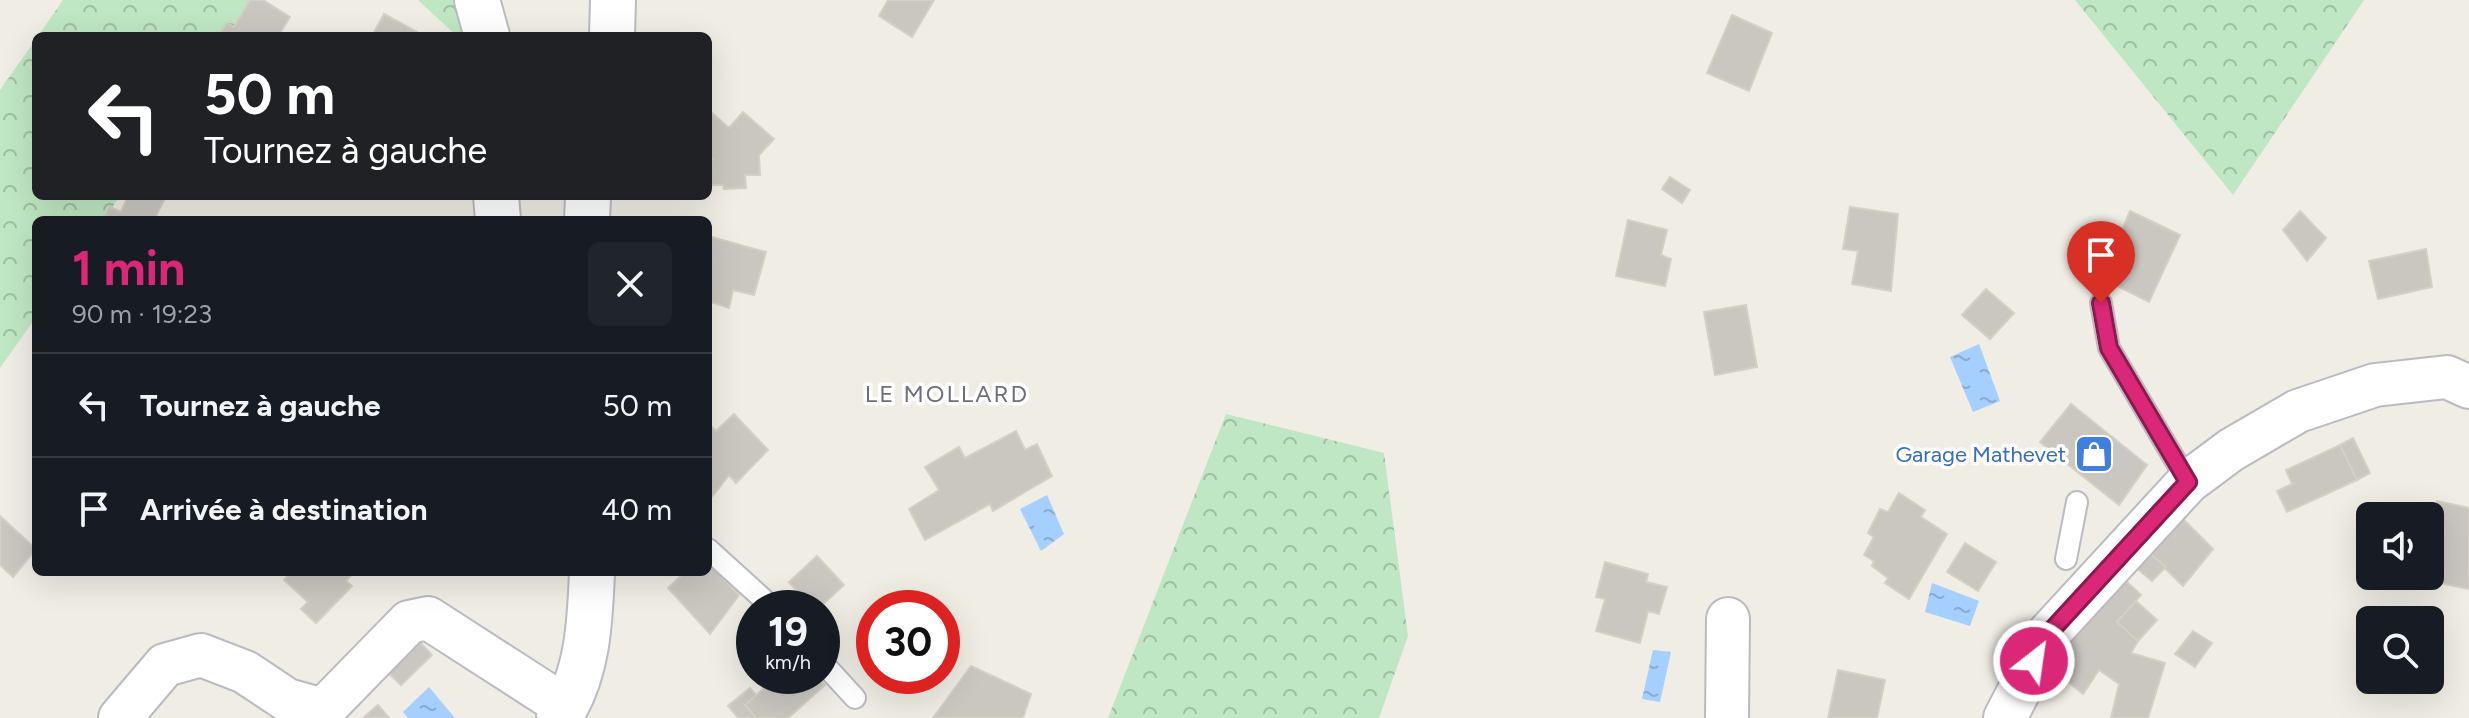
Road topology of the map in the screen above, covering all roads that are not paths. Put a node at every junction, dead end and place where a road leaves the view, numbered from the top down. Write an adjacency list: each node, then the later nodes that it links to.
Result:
1 (477, 0): 3 (main road)
2 (613, 0): 4 (main road)
3 (486, 32)
4 (612, 32)
5 (2101, 303): 7 (lane)
6 (2469, 387): 7 (street)
7 (2188, 482): 19 (street)
8 (2077, 502): 10 (lane)
9 (712, 553): 12 (lane)
10 (2066, 559)
11 (592, 576): 16 (main road)
12 (753, 590)
13 (1728, 619): 18 (street)
14 (840, 682): 15 (lane)
15 (855, 698)
16 (562, 712): 17 (street)
17 (120, 718)
18 (1727, 718)
19 (2005, 718)

